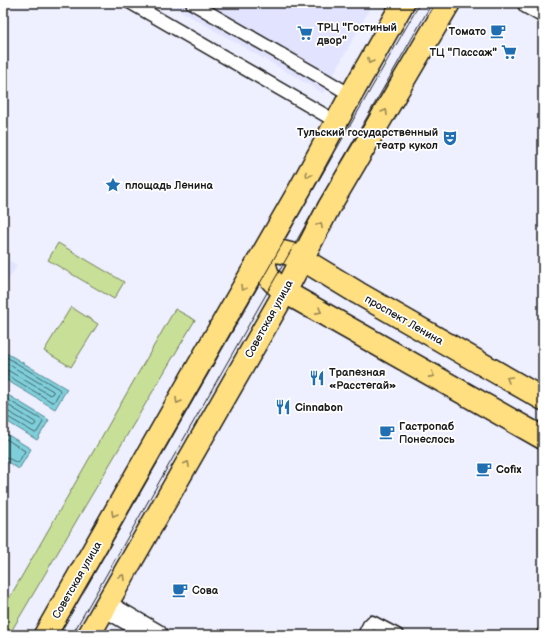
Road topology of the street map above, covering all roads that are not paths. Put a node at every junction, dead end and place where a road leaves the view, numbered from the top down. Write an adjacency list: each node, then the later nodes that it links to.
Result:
1 (131, 3): 8 (lane)
2 (192, 3): 7 (lane)
3 (403, 3): 7 (main road, Советская улица, one-way to 7)
4 (449, 3): 10 (main road, Советская улица, one-way to 4)
5 (529, 3): 6 (street)
6 (543, 11)
7 (351, 95): 8 (main road, Советская улица)
8 (337, 122): 9 (main road, Советская улица, one-way to 9)
9 (263, 254): 10 (main road, проспект Ленина); 11 (main road); 15 (main road, Советская улица, one-way to 15)
10 (302, 260): 11 (main road, Советская улица); 12 (main road, проспект Ленина, one-way to 10)
11 (285, 292): 13 (main road, one-way to 13); 14 (main road, Советская улица, one-way to 11)
12 (543, 399)
13 (543, 438)
14 (106, 606): 16 (main road, Советская улица); 17 (street)
15 (46, 635)
16 (89, 635)
17 (156, 635)
18 (364, 635): 19 (lane)
19 (397, 635)

